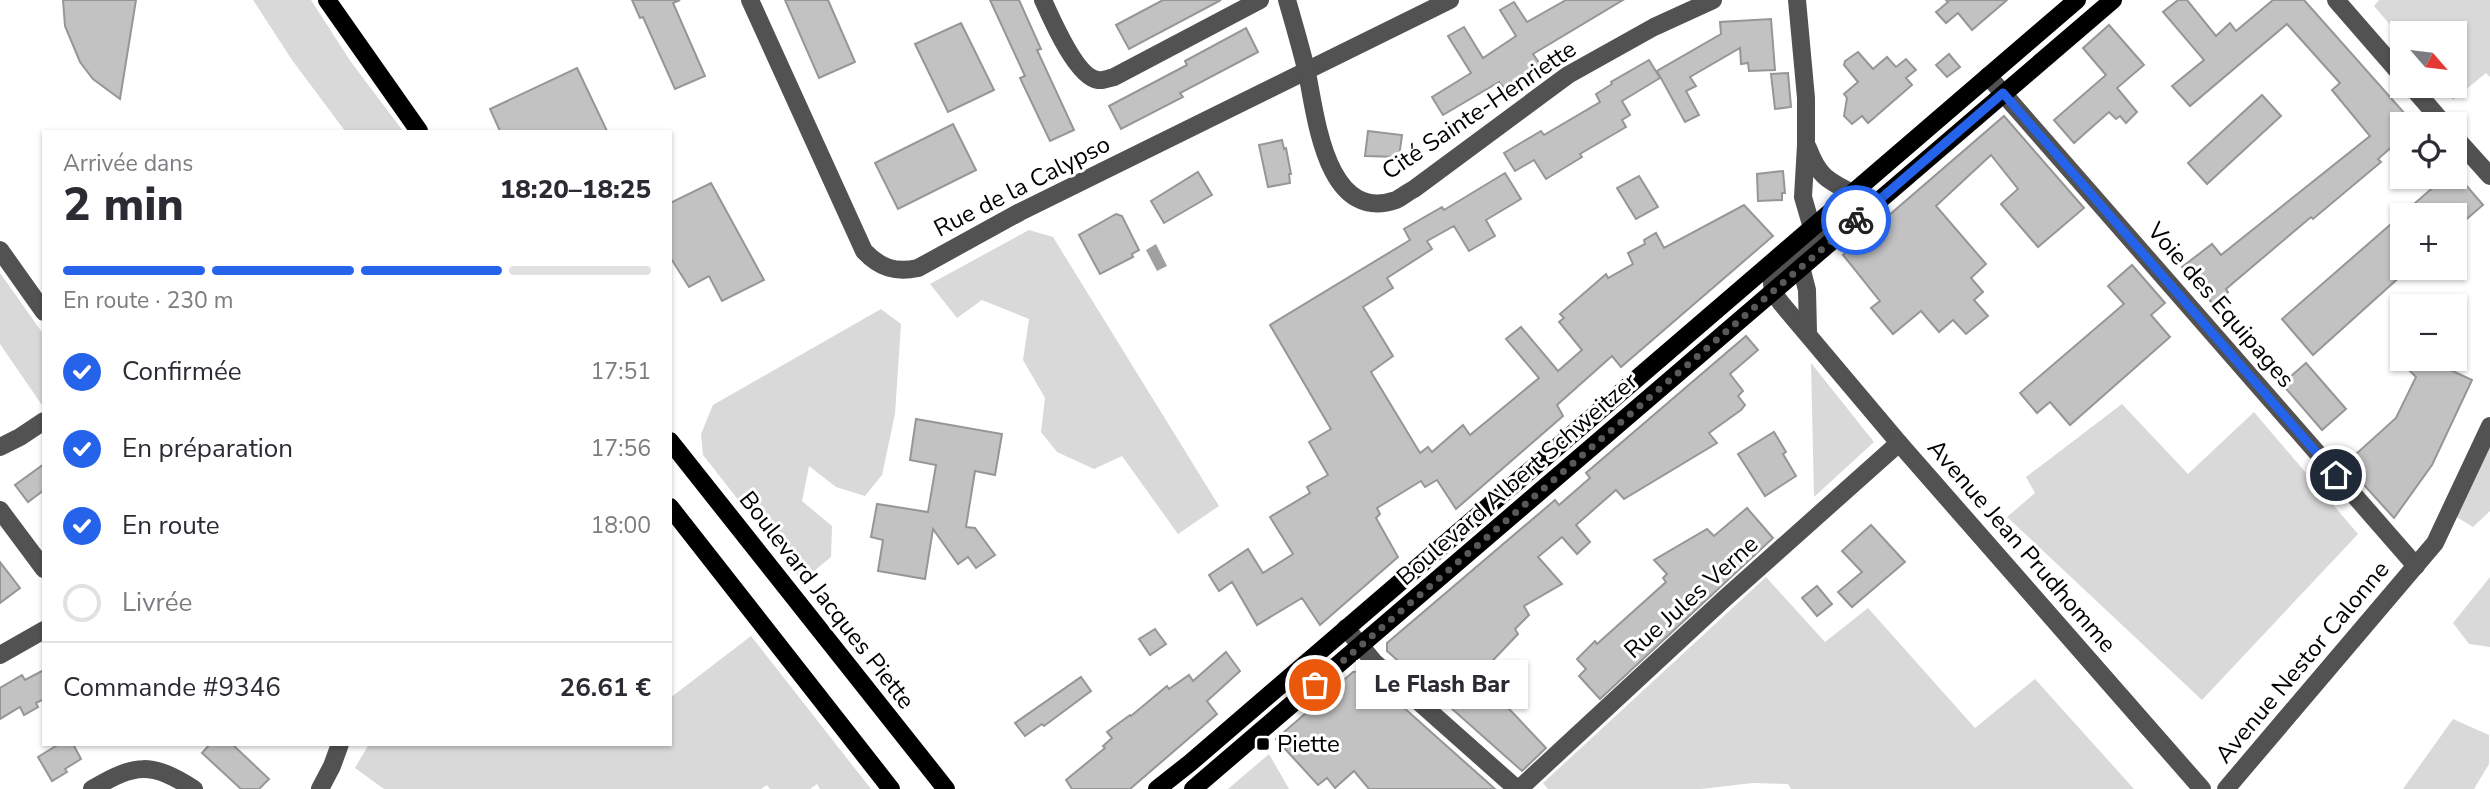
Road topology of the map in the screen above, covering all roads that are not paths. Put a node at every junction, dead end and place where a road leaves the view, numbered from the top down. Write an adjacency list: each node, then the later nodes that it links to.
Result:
1 (327, 0): 18 (main road)
2 (750, 0): 13 (street, Rue de la Calypso)
3 (1042, 0): 4 (street)
4 (1260, 0)
5 (1287, 0): 13 (street, Cité Sainte-Henriette)
6 (1450, 0): 13 (street, Rue de la Calypso)
7 (1713, 0): 13 (street, Cité Sainte-Henriette)
8 (1797, 0): 19 (street)
9 (2077, 0): 14 (main road, Boulevard Albert Schweitzer)
10 (2113, 0): 15 (main road, Boulevard Albert Schweitzer)
11 (2336, 0): 12 (street)
12 (2390, 62)
13 (1306, 72)
14 (1988, 76): 15 (street, Voie des Equipages); 22 (main road, Boulevard Albert Schweitzer)
15 (2003, 93): 22 (main road, Boulevard Albert Schweitzer); 37 (street, Voie des Equipages)
16 (2421, 98): 17 (street)
17 (2433, 112)
18 (418, 130)
19 (1807, 145): 22 (street); 23 (street)
20 (2467, 150): 21 (street)
21 (2490, 176)
22 (1861, 201): 23 (main road, Boulevard Albert Schweitzer); 25 (main road, Boulevard Albert Schweitzer)
23 (1818, 230): 25 (street); 26 (street); 38 (main road, Boulevard Albert Schweitzer)
24 (0, 250): 27 (street)
25 (1801, 268): 26 (main road, Boulevard Albert Schweitzer); 28 (street)
26 (1773, 292): 28 (street, Avenue Jean Prudhomme); 40 (main road, Boulevard Albert Schweitzer)
27 (42, 309)
28 (1808, 332): 31 (street, Avenue Jean Prudhomme)
29 (42, 422): 33 (street)
30 (2490, 426): 37 (street, Avenue Nestor Calonne)
31 (1899, 443): 50 (street, Rue Jules Verne); 51 (street, Avenue Jean Prudhomme)
32 (672, 444): 48 (main road, Boulevard Jacques Piette)
33 (0, 447)
34 (0, 510): 36 (street)
35 (672, 511): 47 (main road)
36 (42, 566)
37 (2416, 566): 52 (street, Avenue Nestor Calonne)
38 (1346, 628): 40 (street); 43 (main road, Boulevard Albert Schweitzer)
39 (42, 631): 41 (street)
40 (1361, 646): 49 (main road, Boulevard Albert Schweitzer); 50 (street)
41 (0, 655)
42 (339, 746): 46 (street)
43 (1162, 786)
44 (92, 789): 45 (street)
45 (194, 789)
46 (320, 789)
47 (891, 789)
48 (946, 789)
49 (1193, 789)
50 (1518, 789)
51 (2202, 789)
52 (2226, 789)

